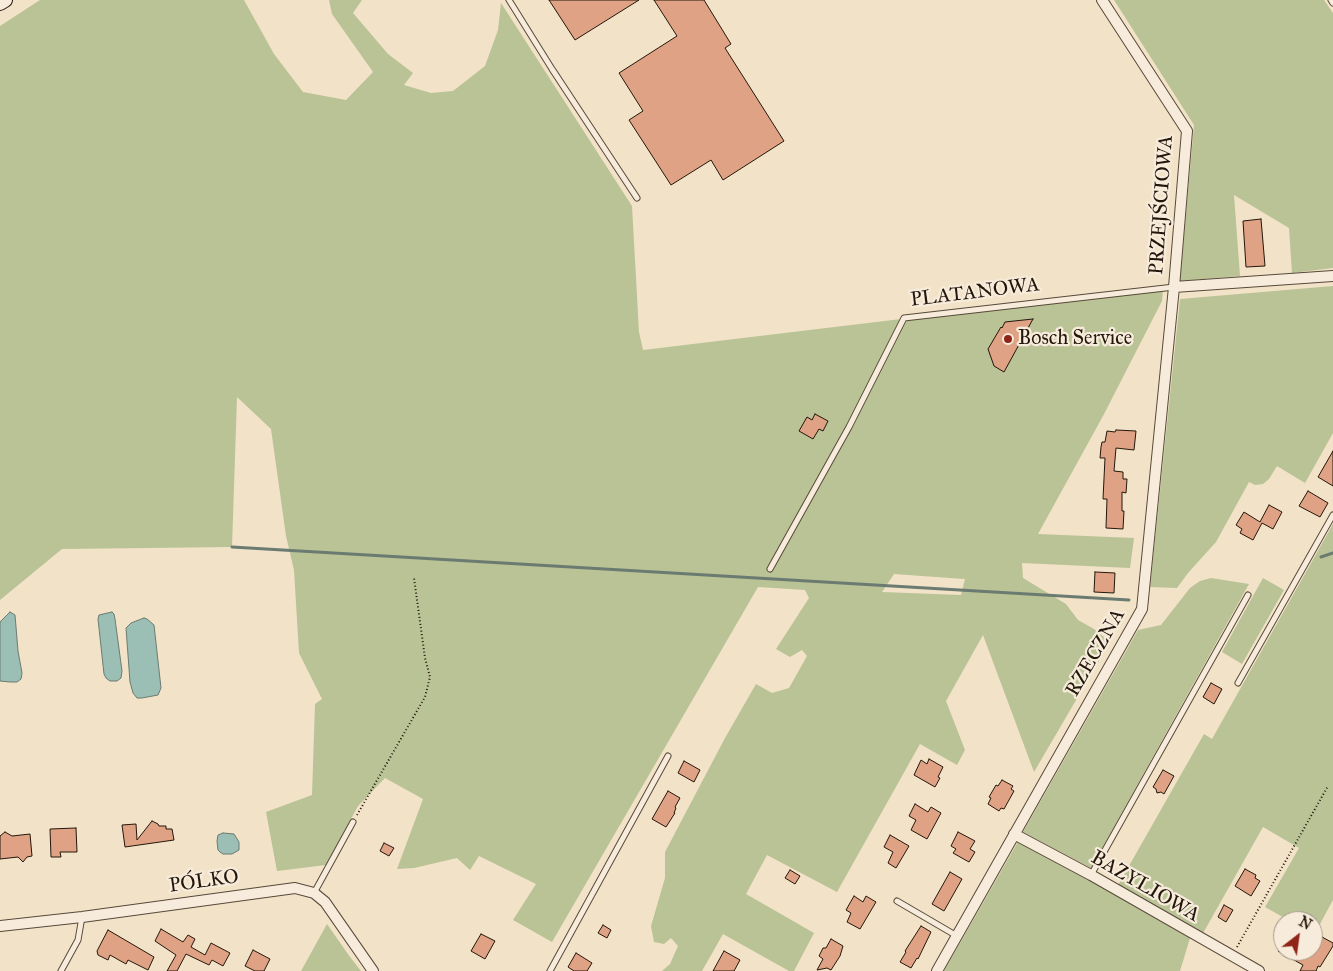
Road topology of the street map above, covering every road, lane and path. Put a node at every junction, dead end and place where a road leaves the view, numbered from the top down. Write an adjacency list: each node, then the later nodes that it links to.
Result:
1 (5, 0): 5 (main road)
2 (509, 0): 7 (lane)
3 (1102, 0): 9 (street, PRZEJŚCIOWA)
4 (1331, 0): 6 (lane)
5 (0, 3)
6 (1333, 3)
7 (637, 198)
8 (1333, 276): 9 (street, PLATANOWA)
9 (1174, 287): 11 (lane, PLATANOWA); 18 (street, RZECZNA)
10 (1333, 515): 14 (lane)
11 (770, 569)
12 (414, 578): 17 (path)
13 (1248, 594): 19 (lane)
14 (1238, 683)
15 (668, 756): 28 (lane)
16 (1328, 786): 25 (path)
17 (353, 822): 20 (lane)
18 (1014, 834): 19 (street, BAZYLIOWA); 24 (street, RZECZNA)
19 (1091, 875): 25 (street, BAZYLIOWA)
20 (314, 893): 22 (street, PÓLKO); 27 (street)
21 (897, 901): 24 (lane)
22 (82, 917): 23 (street, PÓLKO); 26 (lane)
23 (0, 926)
24 (956, 936): 29 (street, RZECZNA)
25 (1232, 956): 30 (street, BAZYLIOWA)
26 (61, 971)
27 (373, 971)
28 (550, 971)
29 (937, 971)
30 (1259, 971)

